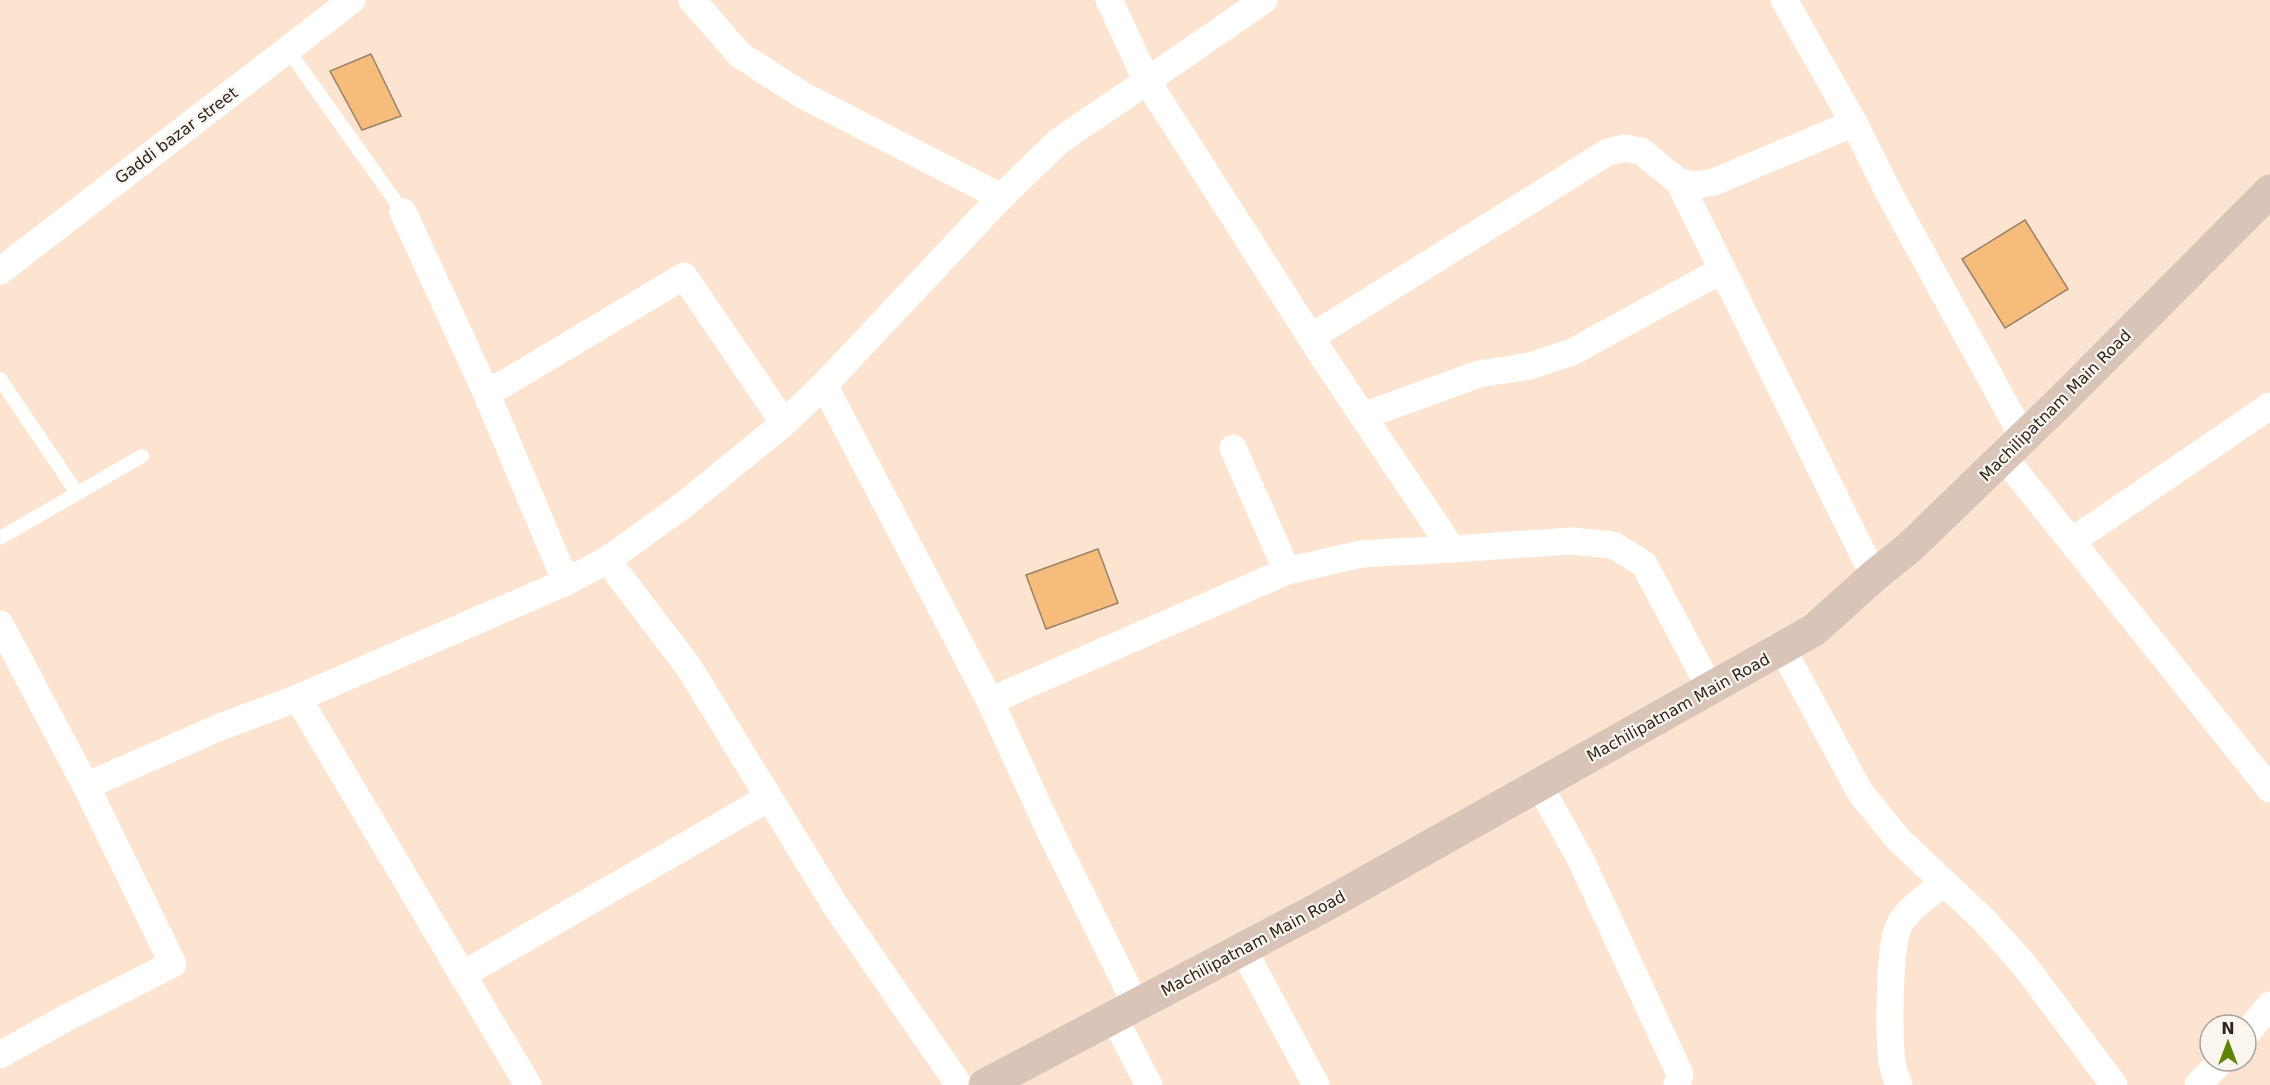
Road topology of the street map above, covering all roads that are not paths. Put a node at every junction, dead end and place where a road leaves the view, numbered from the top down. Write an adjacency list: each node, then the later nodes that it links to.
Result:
1 (352, 0): 6 (street, Gaddi bazar street)
2 (692, 0): 11 (street)
3 (1109, 0): 7 (street)
4 (1264, 0): 7 (street)
5 (1784, 0): 8 (street)
6 (288, 50): 12 (lane); 14 (street, Gaddi bazar street)
7 (1147, 81): 11 (street); 15 (street)
8 (1854, 123): 9 (street); 22 (street)
9 (1679, 182): 13 (street); 15 (street)
10 (2270, 191): 22 (street, Machilipatnam Main Road)
11 (1001, 197): 17 (street)
12 (403, 213): 18 (street)
13 (1722, 270): 20 (street); 31 (street)
14 (0, 271)
15 (1311, 337): 20 (street)
16 (0, 379): 25 (lane)
17 (824, 385): 21 (street); 37 (street)
18 (486, 390): 21 (street); 32 (street)
19 (2270, 406): 27 (street)
20 (1363, 416): 28 (street)
21 (784, 423): 29 (street)
22 (2013, 447): 27 (street); 31 (street, Machilipatnam Main Road)
23 (1233, 448): 30 (street)
24 (142, 456): 25 (lane)
25 (77, 493): 26 (lane)
26 (0, 538)
27 (2072, 541): 40 (street)
28 (1452, 549): 30 (street); 35 (street)
29 (607, 560): 32 (street); 41 (street)
30 (1287, 571): 37 (street)
31 (1874, 576): 34 (street, Machilipatnam Main Road)
32 (566, 582): 36 (street)
33 (0, 624): 39 (street)
34 (1782, 648): 35 (street, Machilipatnam Main Road); 42 (street)
35 (1710, 688): 38 (street, Machilipatnam Main Road)
36 (298, 699): 39 (street); 44 (street)
37 (990, 701): 46 (street)
38 (1539, 785): 43 (street, Machilipatnam Main Road); 55 (street)
39 (86, 786): 48 (street)
40 (2270, 789)
41 (768, 798): 44 (street); 51 (street)
42 (1944, 882): 56 (street); 57 (street)
43 (1243, 949): 46 (street, Machilipatnam Main Road); 54 (street)
44 (462, 975): 50 (street)
45 (2270, 1005): 47 (street)
46 (1124, 1011): 52 (street, Machilipatnam Main Road); 53 (street)
47 (2258, 1020)
48 (0, 1055)
49 (2210, 1073): 58 (street)
50 (528, 1085)
51 (959, 1085)
52 (985, 1085)
53 (1149, 1085)
54 (1316, 1085)
55 (1677, 1085)
56 (1899, 1085)
57 (2114, 1085)
58 (2199, 1085)

